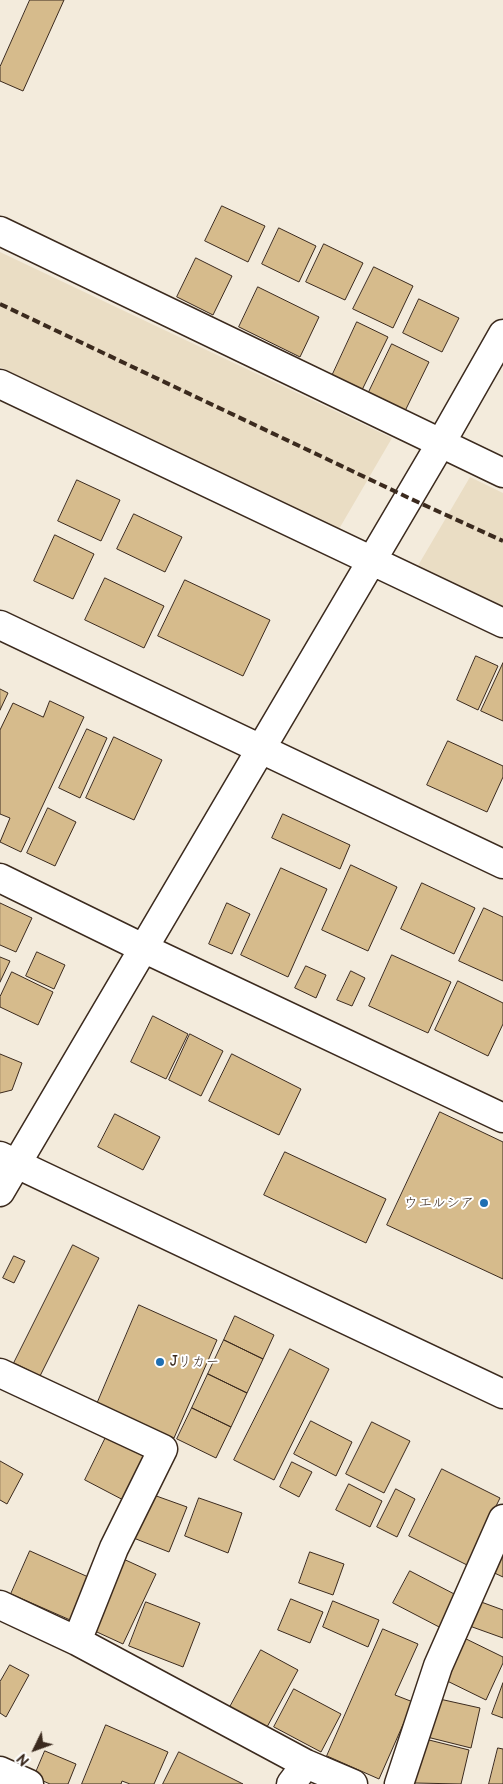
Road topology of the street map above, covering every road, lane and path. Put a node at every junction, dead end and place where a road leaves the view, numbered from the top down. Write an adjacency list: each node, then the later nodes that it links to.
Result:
1 (0, 231): 4 (street)
2 (503, 334): 4 (street)
3 (0, 384): 6 (street)
4 (441, 443): 5 (street); 6 (street)
5 (503, 473)
6 (372, 559): 7 (street); 9 (street)
7 (503, 623)
8 (0, 625): 9 (street)
9 (260, 750): 10 (street); 12 (street)
10 (503, 864)
11 (0, 878): 12 (street)
12 (143, 948): 13 (street); 14 (street)
13 (503, 1118)
14 (8, 1160): 15 (street); 17 (street)
15 (0, 1192)
16 (0, 1374): 20 (street)
17 (503, 1394)
18 (503, 1519): 25 (street)
19 (0, 1605): 20 (street)
20 (77, 1641): 22 (street)
21 (0, 1771): 23 (street)
22 (299, 1774): 24 (street)
23 (29, 1784)
24 (353, 1784)
25 (399, 1784)

